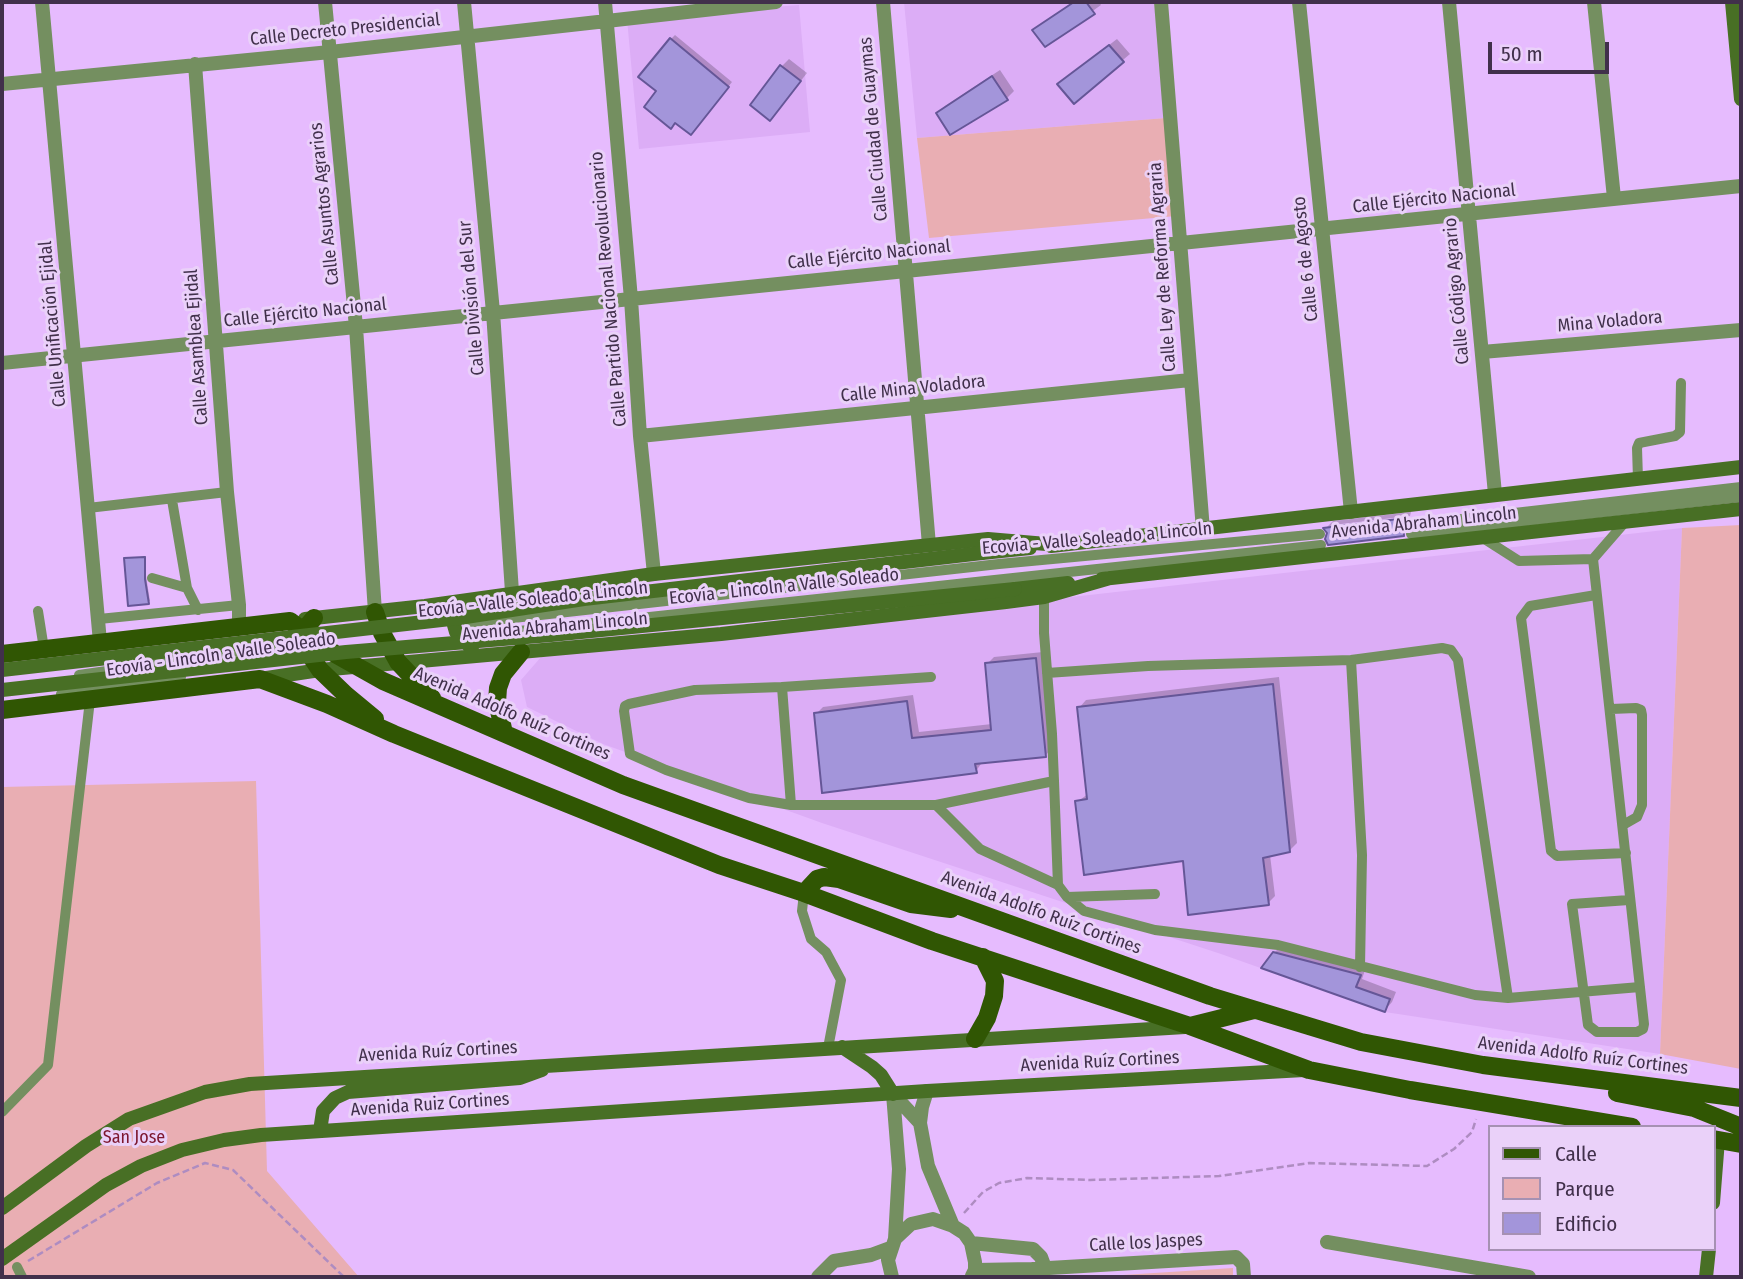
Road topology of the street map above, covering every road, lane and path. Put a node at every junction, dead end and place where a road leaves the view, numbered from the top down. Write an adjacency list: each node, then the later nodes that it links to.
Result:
1 (42, 2): 16 (street, Calle Unificación Ejidal)
2 (326, 2): 14 (street, Calle Asuntos Agrarios)
3 (464, 2): 13 (street, Calle División del Sur)
4 (605, 2): 12 (street, Calle Partido Nacional Revolucionario)
5 (776, 2): 12 (street, Calle Decreto Presidencial)
6 (883, 2): 24 (street, Calle Ciudad de Guaymas)
7 (1161, 2): 23 (street, Calle Ley de Reforma Agraria)
8 (1299, 2): 22 (street, Calle 6 de Agosto)
9 (1449, 2): 21 (street, Calle Código Agrario)
10 (1594, 2): 20 (street)
11 (1732, 2): 18 (main road)
12 (606, 20): 13 (street, Calle Decreto Presidencial); 25 (street, Calle Partido Nacional Revolucionario)
13 (467, 36): 14 (street, Calle Decreto Presidencial); 26 (street, Calle División del Sur)
14 (330, 52): 15 (street, Calle Decreto Presidencial); 27 (street, Calle Asuntos Agrarios)
15 (195, 64): 16 (street, Calle Decreto Presidencial); 29 (street, Calle Asamblea Ejidal)
16 (49, 78): 17 (street, Calle Decreto Presidencial); 31 (street, Calle Unificación Ejidal)
17 (2, 85)
18 (1741, 99)
19 (1741, 186): 20 (street, Calle Ejército Nacional)
20 (1614, 198): 21 (street, Calle Ejército Nacional)
21 (1469, 215): 22 (street, Calle Ejército Nacional); 30 (street, Calle Código Agrario)
22 (1322, 230): 23 (street, Calle Ejército Nacional); 46 (street, Calle 6 de Agosto)
23 (1181, 242): 24 (street, Calle Ejército Nacional); 33 (street, Calle Ley de Reforma Agraria)
24 (905, 271): 25 (street, Calle Ejército Nacional); 35 (street, Calle Ciudad de Guaymas)
25 (631, 299): 26 (street, Calle Ejército Nacional); 36 (street, Calle Partido Nacional Revolucionario)
26 (494, 312): 27 (street, Calle Ejército Nacional); 58 (street, Calle División del Sur)
27 (356, 327): 29 (street, Calle Ejército Nacional); 65 (street, Calle Asuntos Agrarios)
28 (1741, 330): 30 (street, Mina Voladora)
29 (216, 342): 31 (street, Calle Ejército Nacional); 40 (street, Calle Asamblea Ejidal)
30 (1482, 352): 41 (street, Calle Código Agrario)
31 (76, 356): 32 (street, Calle Ejército Nacional); 44 (street, Calle Unificación Ejidal)
32 (2, 363)
33 (1190, 380): 35 (street, Calle Mina Voladora); 48 (street, Calle Ley de Reforma Agraria)
34 (1681, 383): 38 (lane)
35 (918, 408): 36 (street, Calle Mina Voladora); 51 (street, Calle Ciudad de Guaymas)
36 (640, 436): 54 (street, Calle Partido Nacional Revolucionario)
37 (1741, 467): 38 (main road)
38 (1638, 478): 41 (main road)
39 (1741, 486): 42 (lane)
40 (227, 492): 43 (lane); 62 (street, Calle Asamblea Ejidal)
41 (1495, 494): 46 (main road)
42 (1741, 497)
43 (172, 500): 44 (lane); 57 (lane)
44 (88, 508): 66 (street, Calle Unificación Ejidal)
45 (1741, 509): 47 (main road, Avenida Abraham Lincoln)
46 (1351, 512): 48 (main road)
47 (1626, 521): 49 (main road, Avenida Abraham Lincoln); 53 (lane)
48 (1203, 530): 52 (main road)
49 (1483, 538): 53 (lane); 56 (main road, Avenida Abraham Lincoln)
50 (1321, 539): 68 (lane, Ecovía - Lincoln a Valle Soleado); 68 (lane, Ecovía - Valle Soleado a Lincoln)
51 (929, 545): 52 (main road, Avenida Abraham Lincoln); 54 (main road, Avenida Abraham Lincoln)
52 (1058, 545): 79 (main road, bridge)
53 (1593, 559): 59 (lane)
54 (654, 574): 58 (main road, Avenida Abraham Lincoln)
55 (152, 578): 57 (lane)
56 (1111, 578): 60 (main road, Avenida Abraham Lincoln); 84 (main road, Avenida Abraham Lincoln, bridge)
57 (187, 588): 63 (lane)
58 (512, 592): 61 (main road, Avenida Abraham Lincoln)
59 (1597, 595): 88 (lane); 96 (lane)
60 (1044, 597): 73 (main road, Avenida Abraham Lincoln); 80 (lane)
61 (469, 600): 65 (main road, Avenida Abraham Lincoln); 68 (main road)
62 (239, 605): 63 (lane); 67 (street, Calle Asamblea Ejidal)
63 (198, 610): 66 (lane)
64 (38, 611): 72 (lane)
65 (375, 612): 69 (main road, Avenida Abraham Lincoln); 71 (main road)
66 (99, 619): 70 (street, Calle Unificación Ejidal)
67 (239, 626): 69 (main road, Avenida Abraham Lincoln); 70 (main road, Avenida Abraham Lincoln)
68 (457, 631): 71 (lane, Ecovía - Lincoln a Valle Soleado); 71 (lane, Ecovía - Valle Soleado a Lincoln); 76 (main road)
69 (309, 640): 71 (lane, Ecovía - Valle Soleado a Lincoln); 75 (main road, Avenida Adolfo Ruíz Cortines); 78 (main road, Avenida Abraham Lincoln); 82 (main road, Avenida Abraham Lincoln); 84 (lane, Ecovía - Valle Soleado a Lincoln); 86 (lane, Ecovía - Lincoln a Valle Soleado); 91 (main road)
70 (100, 642): 72 (main road, Avenida Abraham Lincoln)
71 (390, 648): 75 (lane, Ecovía - Lincoln a Valle Soleado); 76 (main road, Avenida Abraham Lincoln); 78 (main road, Avenida Abraham Lincoln); 87 (main road)
72 (44, 649): 74 (main road, Avenida Abraham Lincoln)
73 (521, 652): 76 (main road, Avenida Abraham Lincoln); 90 (main road)
74 (2, 654)
75 (335, 654): 78 (main road, Avenida Adolfo Ruíz Cortines)
76 (478, 654)
77 (1351, 660): 80 (lane); 104 (lane); 107 (lane)
78 (355, 667): 87 (main road, Avenida Adolfo Ruíz Cortines)
79 (2, 670)
80 (1047, 673): 92 (lane)
81 (931, 677): 83 (lane)
82 (260, 679): 85 (main road, Avenida Abraham Lincoln); 91 (main road)
83 (782, 687): 93 (lane); 93 (lane)
84 (2, 688)
85 (90, 700): 89 (main road, Avenida Abraham Lincoln); 119 (lane)
86 (2, 703)
87 (439, 706): 90 (main road, Avenida Adolfo Ruíz Cortines)
88 (1611, 709): 95 (lane); 95 (lane)
89 (2, 710)
90 (504, 733): 102 (main road, Avenida Adolfo Ruíz Cortines)
91 (394, 734): 98 (main road)
92 (1054, 781): 94 (lane); 97 (lane)
93 (791, 805): 94 (lane)
94 (936, 805): 97 (lane)
95 (1623, 825): 96 (lane)
96 (1626, 853): 101 (lane)
97 (1058, 885): 100 (lane)
98 (804, 894): 102 (main road); 103 (main road); 111 (lane)
99 (1155, 894): 100 (lane)
100 (1067, 897): 104 (lane)
101 (1629, 900): 105 (lane); 106 (lane)
102 (972, 909): 108 (main road, Avenida Adolfo Ruíz Cortines)
103 (983, 957): 109 (main road); 110 (main road)
104 (1360, 967): 107 (lane)
105 (1640, 987): 106 (lane); 106 (lane)
106 (1584, 991): 107 (lane)
107 (1508, 998)
108 (1254, 1010): 109 (main road); 114 (main road, Avenida Adolfo Ruíz Cortines)
109 (1190, 1026): 110 (main road, Avenida Ruíz Cortines); 113 (main road)
110 (975, 1039): 111 (main road, Avenida Ruíz Cortines)
111 (835, 1047): 112 (main road, Avenida Ruíz Cortines); 116 (main road)
112 (557, 1065): 123 (main road); 127 (main road, Avenida Ruíz Cortines)
113 (1309, 1070): 115 (main road, Avenida Ruíz Cortines); 118 (main road)
114 (1525, 1070): 117 (main road, Avenida Adolfo Ruíz Cortines); 122 (main road)
115 (927, 1091): 116 (main road, Avenida Ruíz Cortines); 120 (street)
116 (893, 1094): 120 (street); 123 (main road, Avenida Ruiz Cortines); 131 (street)
117 (1741, 1098)
118 (1482, 1102): 121 (main road); 128 (path)
119 (2, 1112)
120 (920, 1123): 128 (street)
121 (1604, 1125)
122 (1741, 1127)
123 (320, 1131): 133 (main road, Avenida Ruiz Cortines)
124 (1716, 1139): 125 (main road); 126 (main road)
125 (1741, 1144)
126 (1715, 1168)
127 (2, 1208)
128 (953, 1226): 130 (street); 131 (street)
129 (1327, 1242): 142 (street)
130 (971, 1243): 136 (street); 137 (street)
131 (892, 1244): 140 (street); 141 (street)
132 (1709, 1251): 143 (main road)
133 (2, 1259)
134 (17, 1267): 138 (lane); 139 (path)
135 (1244, 1272): 136 (street, Calle los Jaspes)
136 (1045, 1273): 137 (street, Calle los Jaspes)
137 (973, 1274)
138 (23, 1277)
139 (344, 1277)
140 (818, 1277)
141 (892, 1277)
142 (1529, 1277)
143 (1706, 1277)

